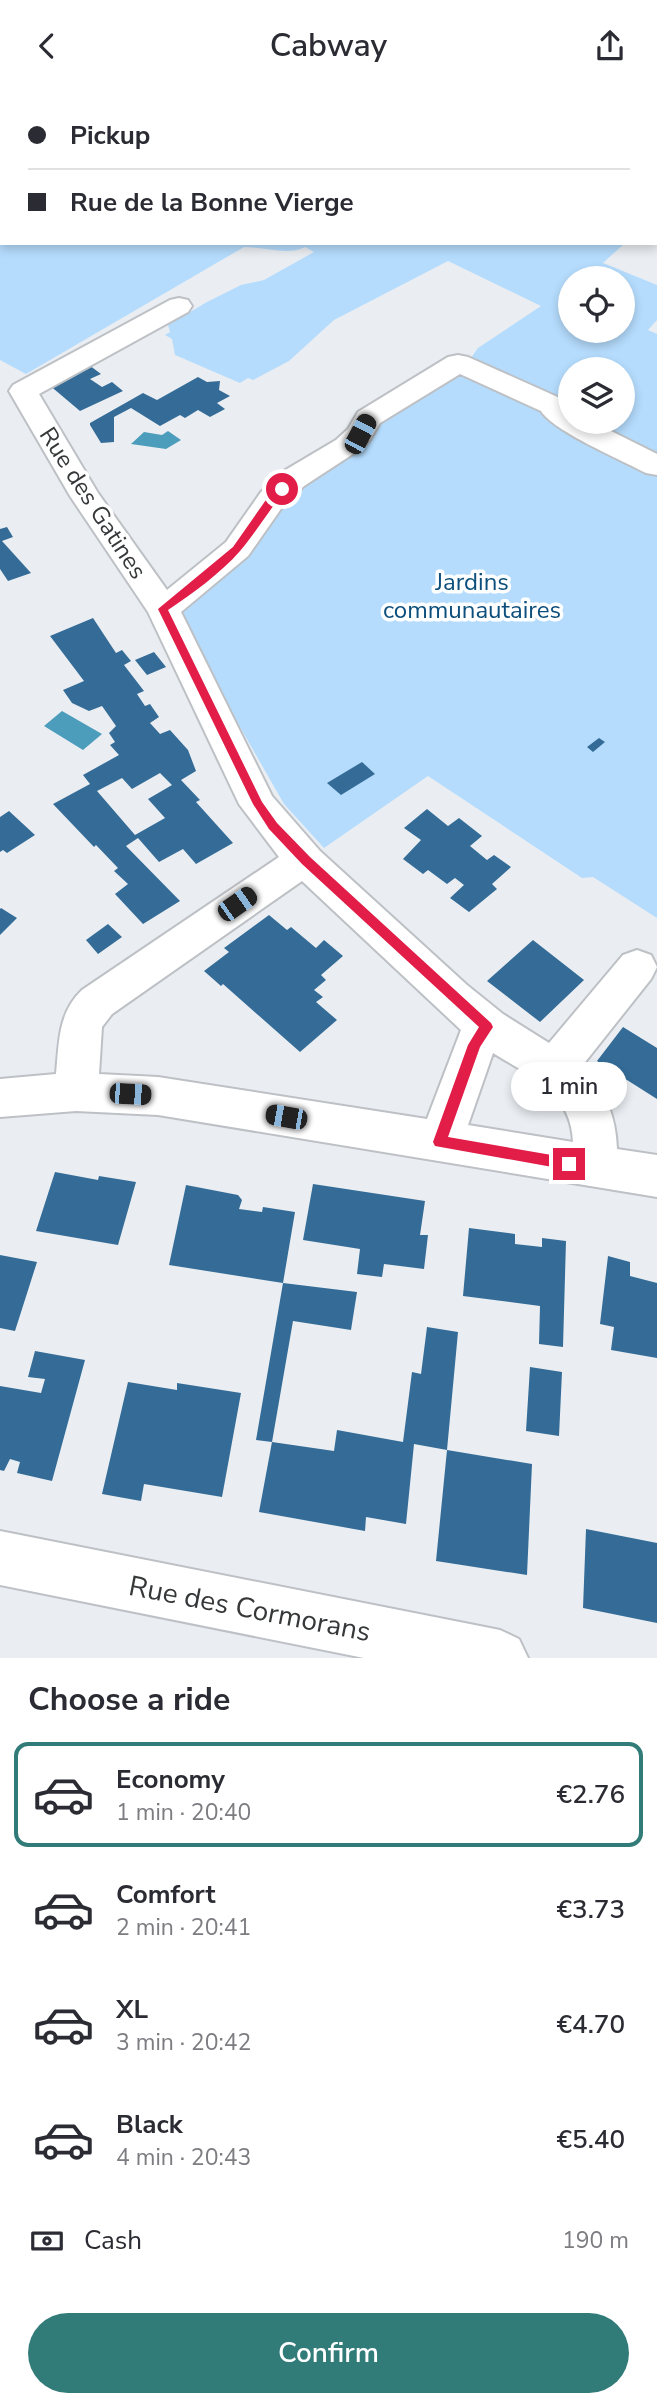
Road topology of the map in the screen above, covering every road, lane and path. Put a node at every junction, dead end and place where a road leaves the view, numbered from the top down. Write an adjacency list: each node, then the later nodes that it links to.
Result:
1 (179, 306): 5 (street, Rue des Gatines)
2 (558, 415): 5 (street)
3 (595, 434): 4 (street)
4 (657, 465)
5 (163, 609): 6 (street, Rue des Gatines)
6 (306, 860): 8 (street, Rue des Gatines); 10 (street)
7 (637, 967): 9 (street)
8 (487, 1027): 9 (street, Rue des Gatines); 12 (street)
9 (553, 1069): 13 (street, Rue des Gatines)
10 (76, 1092): 11 (street); 12 (street)
11 (0, 1098)
12 (440, 1142): 13 (street)
13 (595, 1168): 14 (street)
14 (657, 1176)
15 (0, 1557): 16 (street, Rue des Cormorans)
16 (500, 1658)

